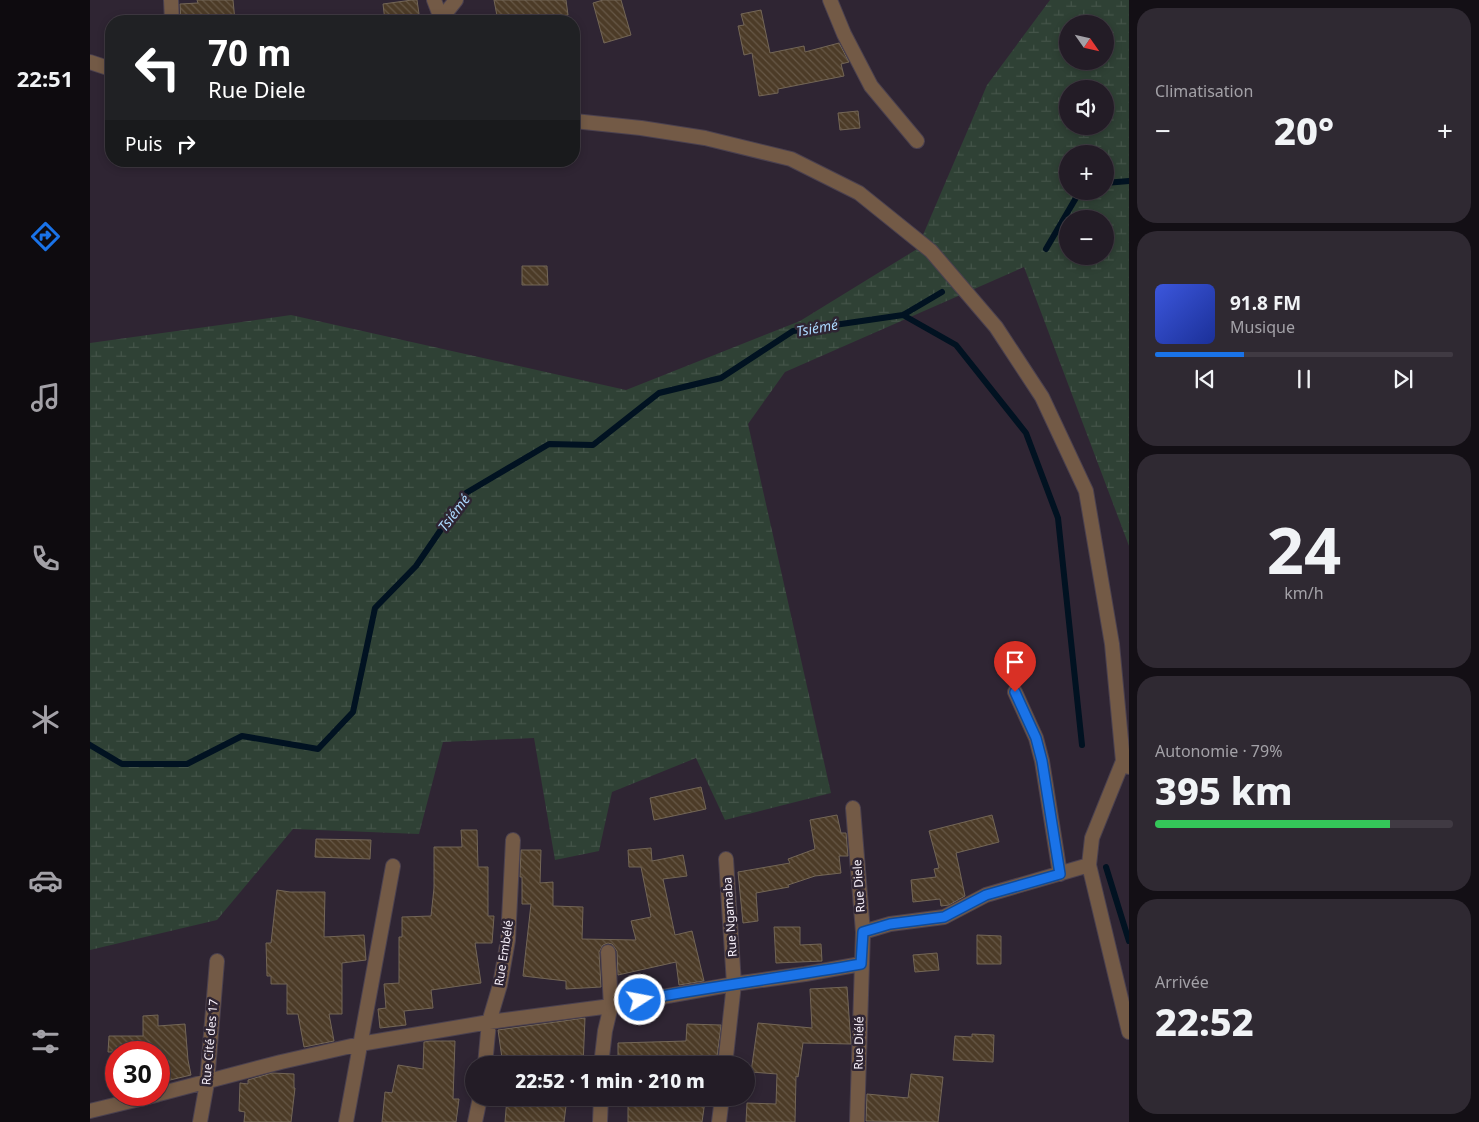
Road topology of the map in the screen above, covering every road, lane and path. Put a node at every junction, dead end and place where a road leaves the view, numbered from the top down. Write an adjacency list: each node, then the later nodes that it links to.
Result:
1 (171, 0): 5 (street)
2 (434, 0): 6 (street)
3 (456, 0): 7 (street)
4 (830, 0): 11 (street)
5 (172, 15)
6 (440, 15)
7 (446, 15)
8 (90, 62): 9 (street)
9 (105, 67)
10 (580, 122): 13 (street)
11 (918, 141)
12 (1015, 692): 19 (street)
13 (1126, 764): 17 (street)
14 (853, 808): 20 (street, Rue Diele)
15 (513, 840): 26 (street, Rue Embélé)
16 (726, 859): 24 (street, Rue Ngamaba)
17 (1089, 865): 19 (street); 27 (street)
18 (393, 866): 28 (street)
19 (1060, 874): 20 (street)
20 (863, 932): 23 (street, Rue Diele)
21 (608, 952): 25 (street)
22 (217, 961): 32 (street, Rue Cité des 17)
23 (861, 964): 24 (street); 44 (street, Rue Diélé)
24 (734, 984): 25 (street); 31 (street, Rue Ngamaba)
25 (611, 1006): 26 (street); 30 (street)
26 (489, 1022): 28 (street); 29 (street, Rue Embélé)
27 (1129, 1032)
28 (360, 1044): 32 (street); 40 (street)
29 (486, 1056)
30 (602, 1056)
31 (726, 1056)
32 (207, 1083): 33 (street); 39 (street, Rue Cité des 17)
33 (170, 1092)
34 (108, 1106): 38 (street)
35 (478, 1106): 41 (street)
36 (600, 1106): 42 (street)
37 (721, 1106): 43 (street)
38 (90, 1110)
39 (200, 1122)
40 (346, 1122)
41 (475, 1122)
42 (600, 1122)
43 (719, 1122)
44 (858, 1122)

